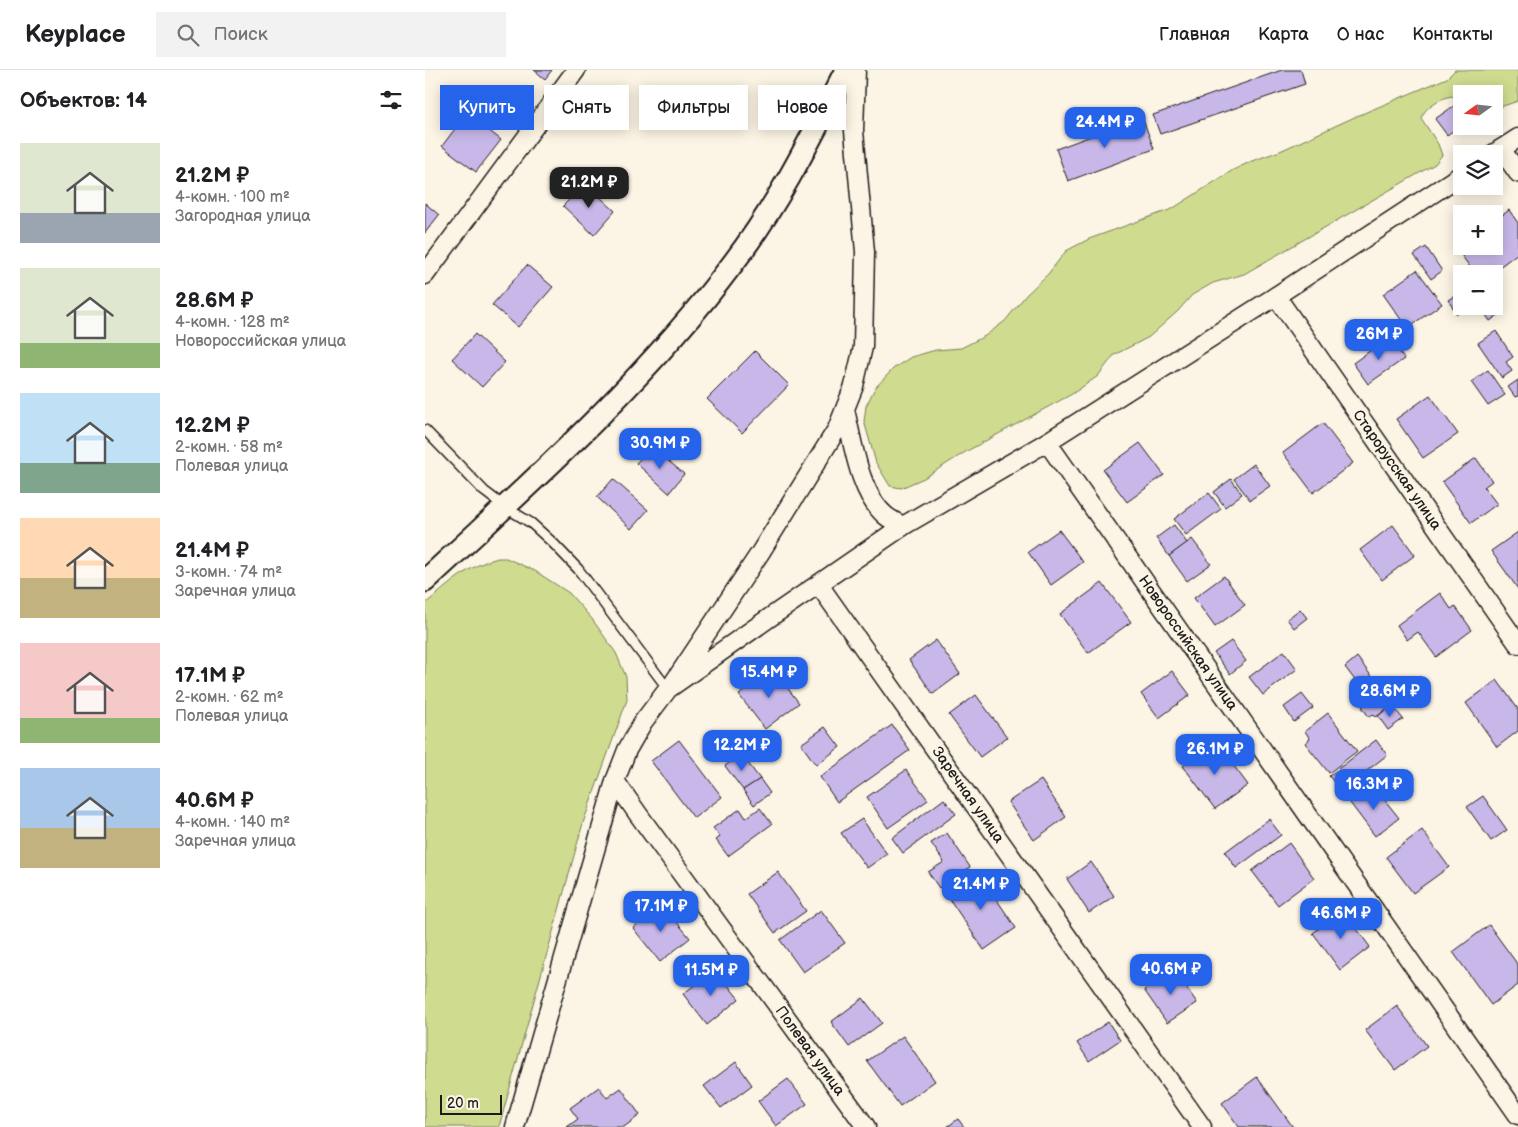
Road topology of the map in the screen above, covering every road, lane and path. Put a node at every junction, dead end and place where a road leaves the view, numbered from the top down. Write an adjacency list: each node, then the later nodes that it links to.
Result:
1 (575, 70): 9 (street)
2 (846, 70): 14 (street)
3 (856, 70): 11 (street)
4 (1518, 138): 5 (street)
5 (1503, 147)
6 (1503, 157): 7 (street)
7 (1518, 173)
8 (1453, 180): 10 (street)
9 (425, 275)
10 (1276, 296): 13 (street); 18 (street, Старорусская улица)
11 (845, 410): 15 (street); 19 (street)
12 (425, 430): 14 (lane)
13 (1047, 442): 15 (street); 21 (street, Новороссийская улица)
14 (505, 507): 16 (street); 19 (lane)
15 (903, 526): 17 (street)
16 (425, 582)
17 (819, 584): 19 (street); 24 (street, Заречная улица)
18 (1518, 644)
19 (668, 689): 20 (street)
20 (615, 781): 22 (street); 23 (street, Полевая улица)
21 (1518, 1115)
22 (515, 1127)
23 (866, 1127)
24 (1202, 1127)

